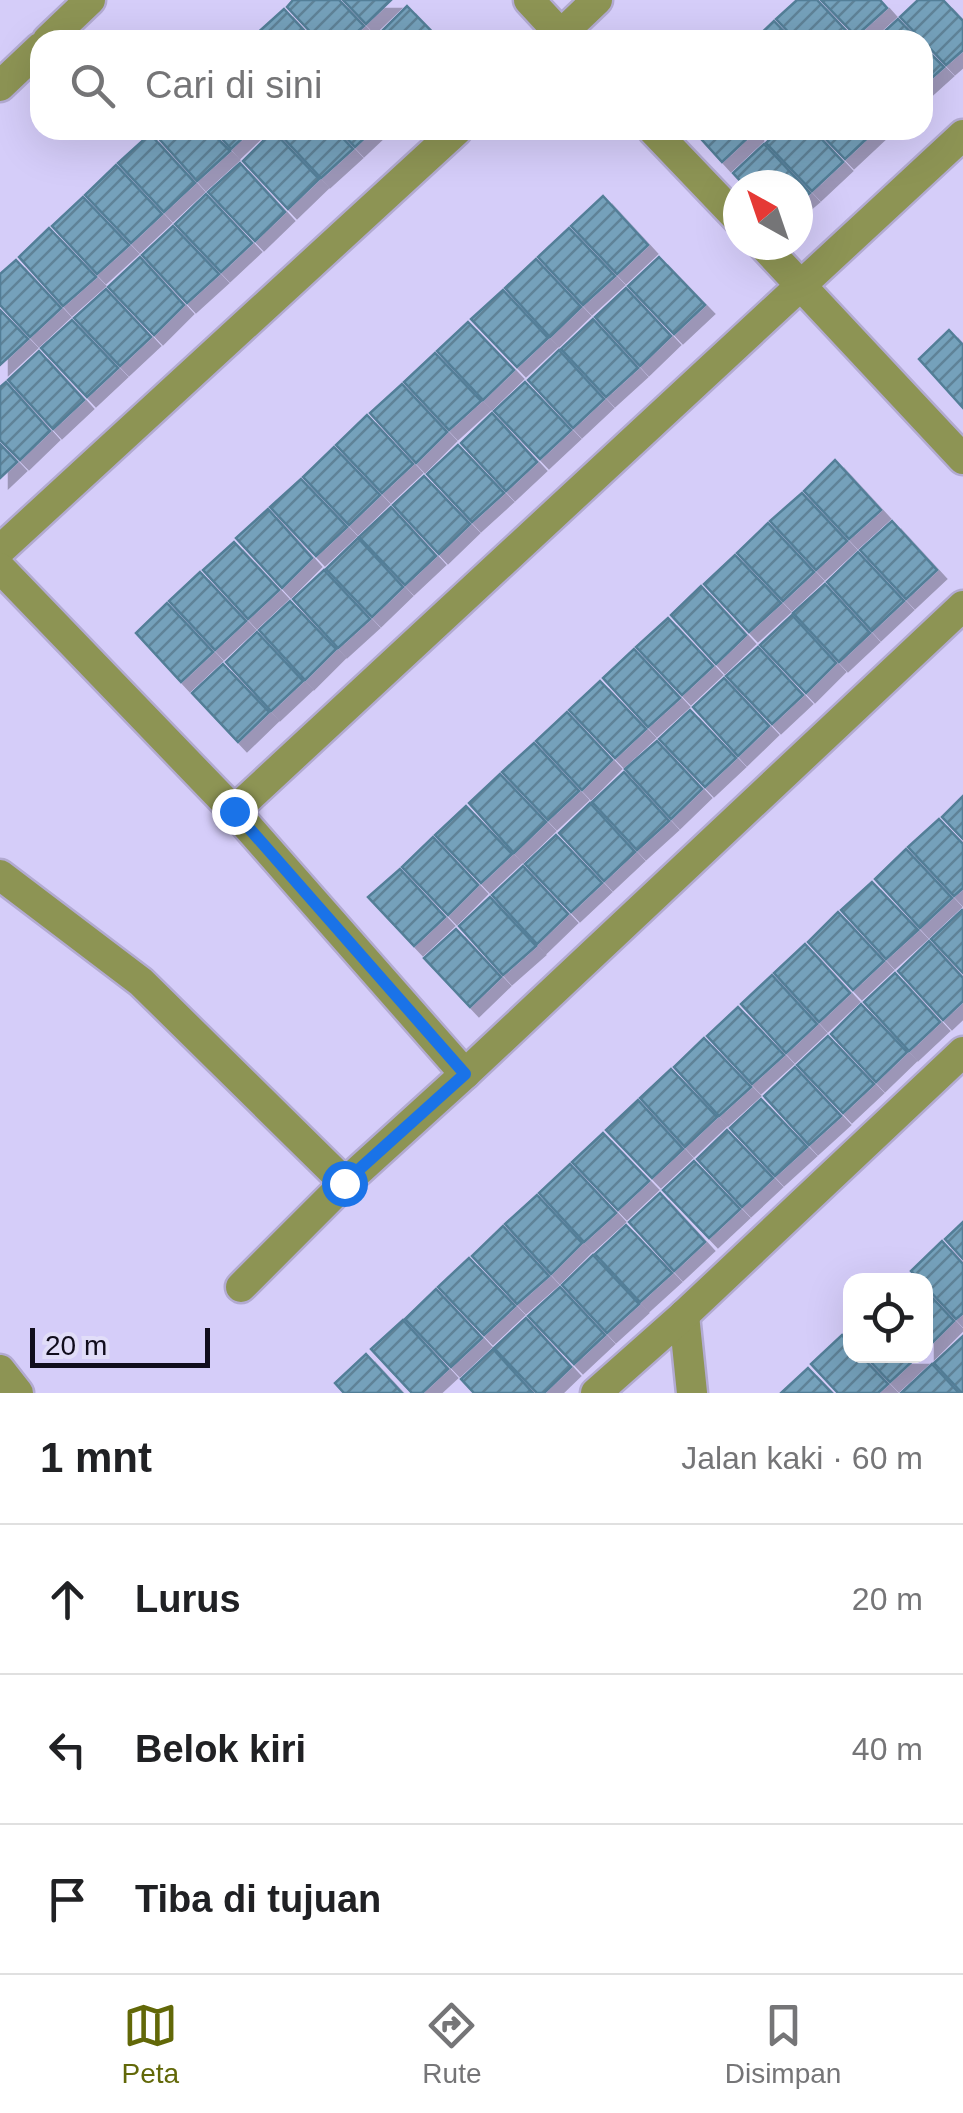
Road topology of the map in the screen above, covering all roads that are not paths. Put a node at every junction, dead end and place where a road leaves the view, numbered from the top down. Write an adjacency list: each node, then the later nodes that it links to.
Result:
1 (90, 0): 4 (street)
2 (528, 0): 5 (street)
3 (598, 0): 6 (street)
4 (58, 30)
5 (554, 30)
6 (569, 30)
7 (30, 58): 8 (street)
8 (0, 86)
9 (963, 135): 14 (street)
10 (446, 140): 16 (street)
11 (662, 140): 12 (street)
12 (723, 203)
13 (778, 260): 14 (street)
14 (803, 286): 15 (street); 19 (street)
15 (963, 459)
16 (0, 550)
17 (0, 568): 19 (street)
18 (963, 606): 22 (street)
19 (234, 811): 22 (street)
20 (0, 875): 23 (street)
21 (963, 1052): 25 (street)
22 (465, 1074): 23 (street)
23 (344, 1183): 24 (street)
24 (242, 1287)
25 (684, 1316): 28 (street); 29 (street)
26 (0, 1370): 27 (street)
27 (18, 1393)
28 (596, 1393)
29 (692, 1393)

